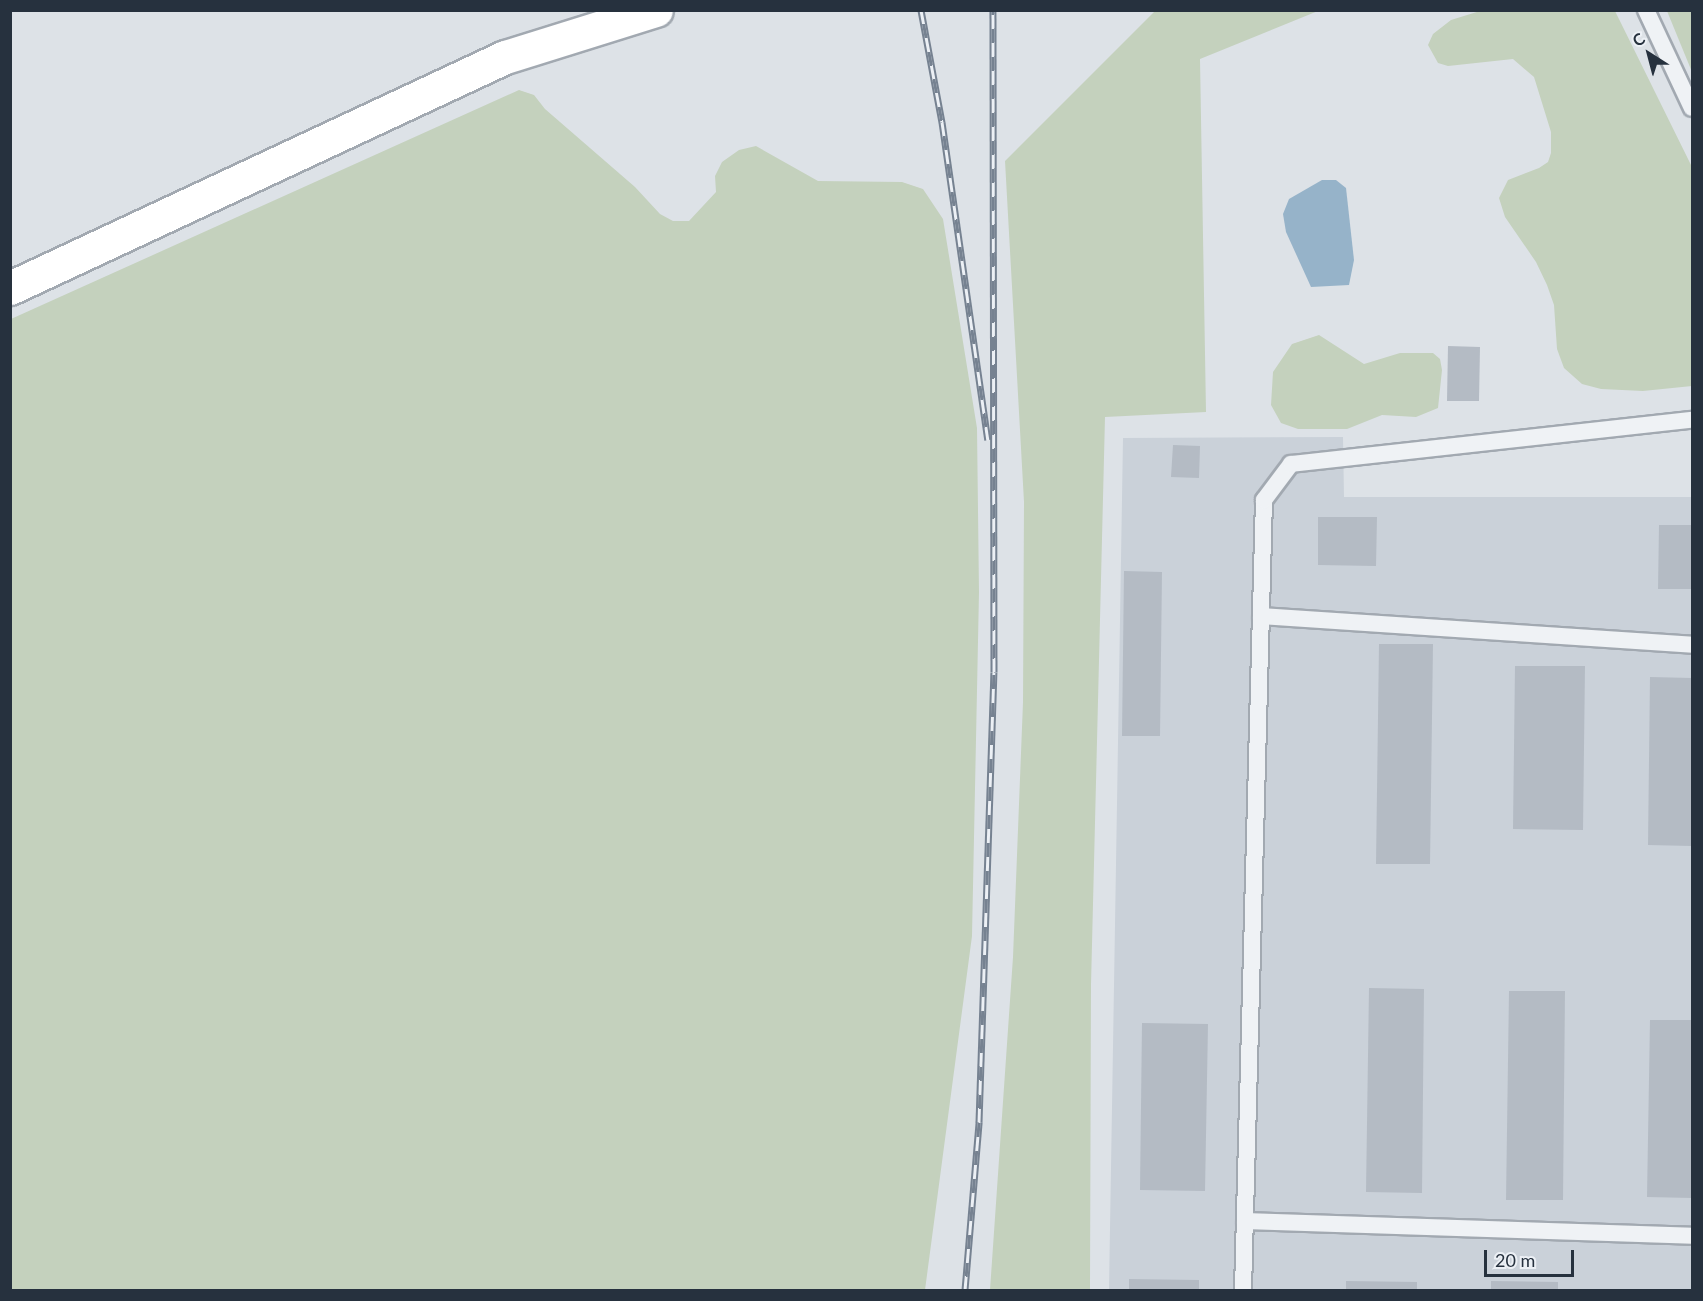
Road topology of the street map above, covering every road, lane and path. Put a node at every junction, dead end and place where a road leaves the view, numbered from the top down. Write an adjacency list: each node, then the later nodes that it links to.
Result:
1 (656, 10): 4 (street)
2 (1646, 10): 3 (lane)
3 (1692, 108)
4 (10, 288)
5 (1692, 420): 6 (lane)
6 (1261, 616): 7 (lane); 8 (lane)
7 (1692, 645)
8 (1245, 1221): 9 (lane); 10 (lane)
9 (1692, 1236)
10 (1243, 1290)

